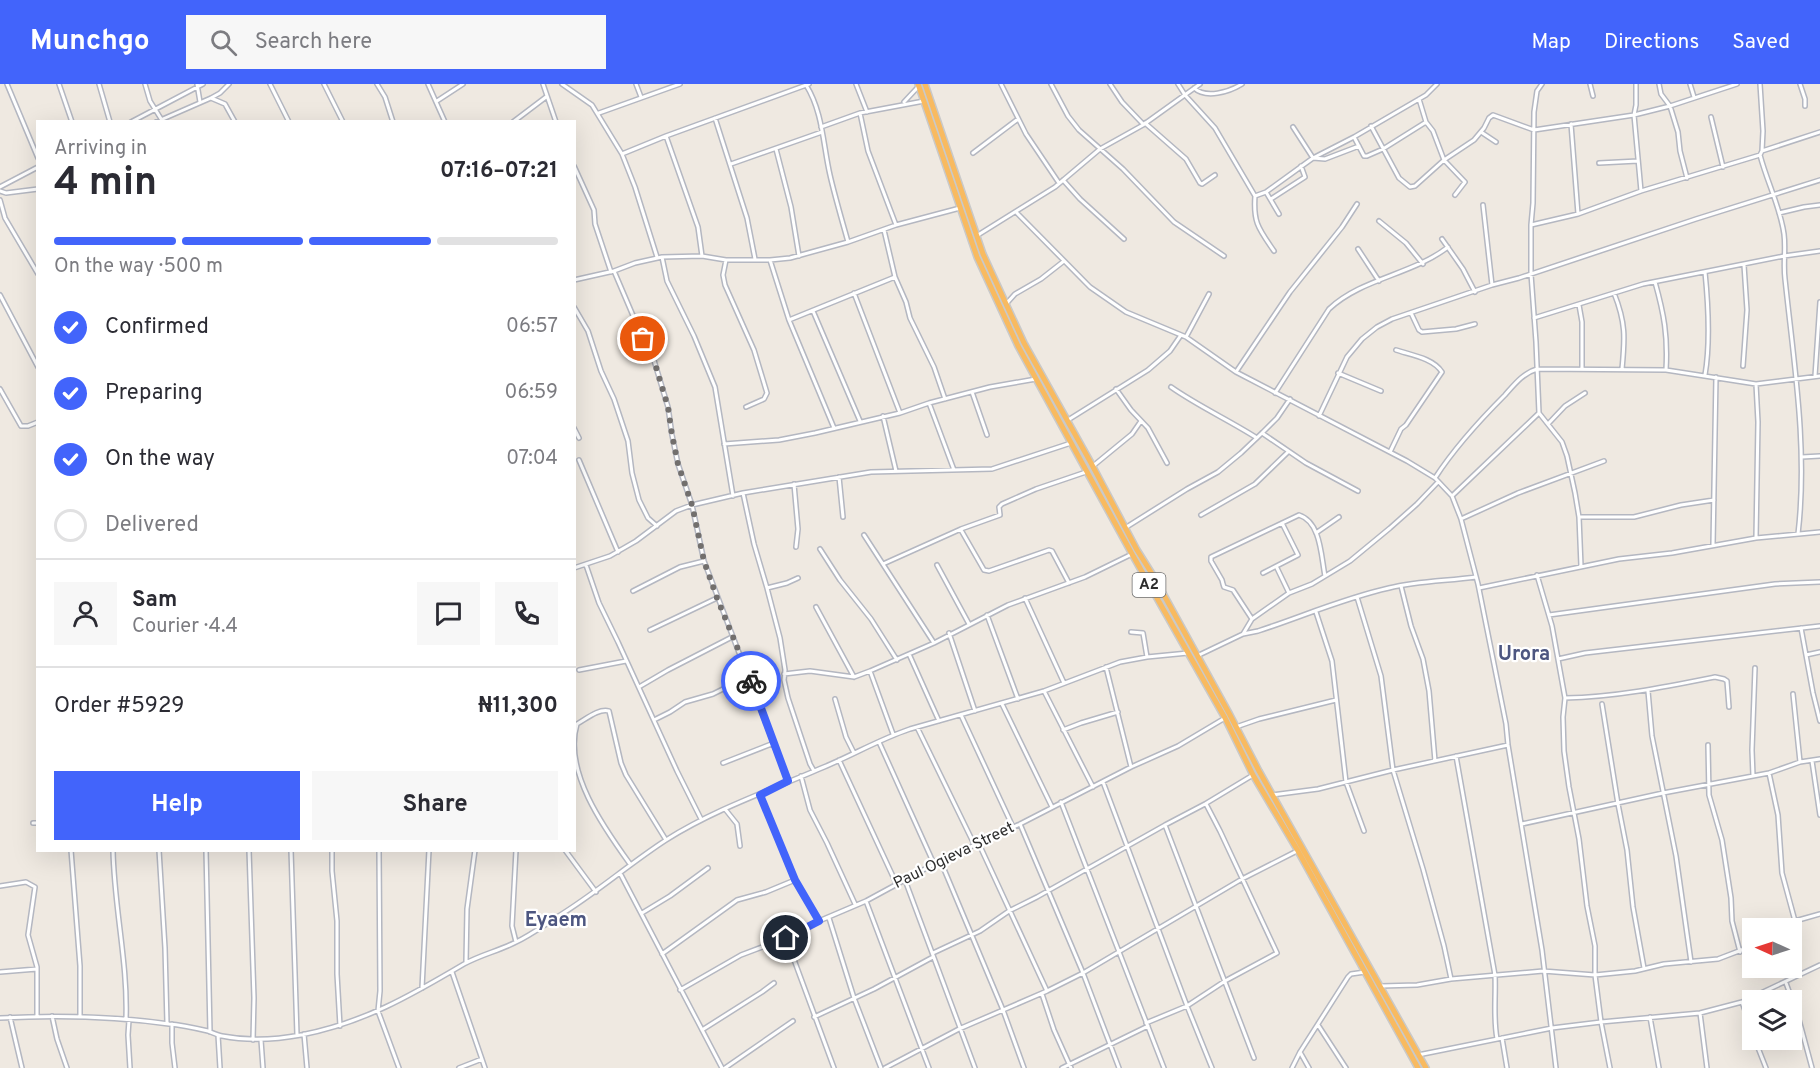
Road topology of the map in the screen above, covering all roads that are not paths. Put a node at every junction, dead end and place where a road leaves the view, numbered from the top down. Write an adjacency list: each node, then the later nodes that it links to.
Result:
1 (7, 84): 86 (street)
2 (58, 84): 58 (street)
3 (99, 84): 59 (street)
4 (145, 84): 50 (street)
5 (203, 84): 34 (street)
6 (229, 84): 42 (street)
7 (270, 84): 63 (street)
8 (324, 84): 64 (street)
9 (377, 84): 65 (street)
10 (428, 84): 44 (street)
11 (463, 84): 44 (street)
12 (543, 84): 38 (street)
13 (562, 84): 52 (street)
14 (636, 84): 40 (street)
15 (680, 84): 40 (street)
16 (807, 84): 56 (street); 75 (street)
17 (856, 84): 51 (street)
18 (925, 84): 130 (highway, A2)
19 (1001, 84): 57 (street)
20 (1051, 84): 85 (street)
21 (1110, 84): 70 (street)
22 (1178, 84): 37 (street)
23 (1200, 84): 36 (street)
24 (1242, 84): 36 (street)
25 (1437, 84): 43 (street)
26 (1542, 84): 74 (street)
27 (1590, 84): 39 (street)
28 (1636, 84): 54 (street)
29 (1659, 84): 48 (street)
30 (1690, 84): 41 (street)
31 (1737, 84): 41 (street)
32 (1760, 84): 88 (street)
33 (1800, 84): 49 (street)
34 (197, 85): 46 (street); 50 (street)
35 (918, 86): 45 (highway, A2); 47 (street)
36 (1194, 88): 37 (street)
37 (1185, 95): 70 (street); 115 (street)
38 (546, 96): 67 (street); 68 (street)
39 (1593, 96)
40 (641, 97): 52 (street)
41 (1694, 97): 48 (street)
42 (211, 98): 46 (street); 62 (street)
43 (1419, 99): 69 (street); 72 (street)
44 (437, 101): 66 (street)
45 (924, 101): 47 (street); 121 (highway, A2)
46 (200, 102): 61 (street)
47 (903, 104): 51 (street)
48 (1670, 106): 54 (street); 101 (street)
49 (1805, 106)
50 (155, 110): 60 (street); 61 (street)
51 (867, 112): 53 (street)
52 (599, 113): 89 (street)
53 (860, 113): 75 (street); 127 (street)
54 (1634, 115): 71 (street); 93 (street)
55 (1711, 117): 97 (street)
56 (715, 118): 78 (street); 94 (street)
57 (1018, 119): 87 (street); 105 (street)
58 (71, 120)
59 (109, 120)
60 (135, 120)
61 (162, 120)
62 (234, 120)
63 (288, 120)
64 (342, 120)
65 (392, 120)
66 (445, 120)
67 (516, 120)
68 (555, 120)
69 (1426, 122): 84 (street); 92 (street)
70 (1144, 124): 85 (street); 100 (street)
71 (1571, 124): 74 (street); 125 (street)
72 (1371, 126): 79 (street); 84 (street)
73 (1293, 127): 91 (street)
74 (1534, 129): 76 (street); 128 (street)
75 (822, 130): 82 (street); 133 (street)
76 (1481, 132): 80 (street); 92 (street)
77 (1820, 132): 88 (street)
78 (666, 136): 89 (street); 138 (street)
79 (1354, 136): 81 (street); 83 (street)
80 (1496, 142)
81 (1359, 146): 84 (street); 90 (street)
82 (776, 148): 94 (street); 139 (street)
83 (1332, 148): 90 (street); 91 (street)
84 (1383, 148): 92 (street)
85 (1100, 149): 102 (street); 140 (street)
86 (36, 153)
87 (973, 153)
88 (1761, 153): 97 (street); 113 (street)
89 (622, 154): 142 (street)
90 (1335, 154): 91 (street)
91 (1313, 158): 96 (street)
92 (1444, 160): 114 (street)
93 (1638, 161): 95 (street); 110 (street)
94 (730, 164): 144 (street)
95 (1599, 164)
96 (1301, 166): 103 (street); 107 (street)
97 (1722, 167): 101 (street)
98 (36, 168): 108 (street)
99 (576, 170): 151 (street)
100 (1215, 175)
101 (1687, 178): 110 (street)
102 (1063, 180): 105 (street); 131 (street)
103 (1282, 180): 106 (street); 107 (street)
104 (1820, 180): 113 (street)
105 (1059, 183): 122 (street)
106 (1274, 186): 111 (street); 112 (street)
107 (1288, 188): 112 (street)
108 (0, 189): 109 (street)
109 (36, 189)
110 (1641, 191): 125 (street)
111 (1266, 192): 115 (street); 117 (street)
112 (1280, 193): 117 (street)
113 (1773, 194): 123 (street); 153 (street)
114 (1455, 195)
115 (1256, 196): 136 (street)
116 (0, 200): 150 (street)
117 (1270, 200): 124 (street)
118 (1357, 204): 181 (street)
119 (1483, 205): 158 (street)
120 (1820, 205): 123 (street)
121 (960, 208): 127 (street); 188 (highway, A2)
122 (1016, 212): 130 (street); 147 (street)
123 (1779, 213): 141 (street)
124 (1279, 214)
125 (1578, 214): 128 (street)
126 (1379, 221): 148 (street)
127 (896, 225): 129 (street)
128 (1531, 225): 153 (street)
129 (884, 230): 133 (street); 154 (street)
130 (976, 236): 165 (highway, A2)
131 (1124, 239)
132 (1442, 239): 134 (street)
133 (848, 242): 139 (street)
134 (1448, 247): 148 (street); 159 (street)
135 (1358, 249): 156 (street)
136 (1274, 251)
137 (1820, 251): 141 (street)
138 (702, 256): 143 (street); 145 (street)
139 (799, 256): 146 (street)
140 (1224, 256)
141 (1784, 256): 149 (street); 187 (street)
142 (657, 257): 143 (street); 151 (street)
143 (662, 257): 217 (street)
144 (755, 259): 145 (street); 146 (street)
145 (726, 260): 200 (street)
146 (770, 260): 171 (street)
147 (1064, 261): 165 (street); 173 (street)
148 (1423, 264): 156 (street)
149 (1744, 265): 152 (street); 176 (street)
150 (36, 271)
151 (613, 272): 155 (street); 237 (street)
152 (1705, 272): 157 (street); 183 (street)
153 (1531, 274): 158 (street); 170 (street)
154 (896, 277): 160 (street); 197 (street)
155 (576, 280)
156 (1379, 281): 195 (street)
157 (1655, 282): 161 (street); 180 (street)
158 (1492, 285): 159 (street)
159 (1475, 292): 169 (street)
160 (854, 293): 168 (street); 201 (street)
161 (1614, 293): 166 (street); 179 (street)
162 (1209, 294): 173 (street)
163 (0, 295): 175 (street)
164 (1820, 302): 184 (street)
165 (1006, 304): 206 (highway, A2)
166 (1579, 304): 170 (street); 178 (street)
167 (576, 310): 244 (street)
168 (813, 311): 171 (street); 205 (street)
169 (1411, 313): 172 (street); 182 (street)
170 (1534, 318): 177 (street)
171 (789, 320): 210 (street)
172 (1474, 324)
173 (1183, 336): 181 (street); 192 (street)
174 (1396, 350): 219 (street)
175 (36, 363)
176 (1743, 366)
177 (1537, 369): 178 (street); 202 (street); 230 (street)
178 (1582, 369): 179 (street)
179 (1622, 369): 180 (street)
180 (1666, 370): 183 (street)
181 (1236, 372): 195 (street)
182 (1338, 373): 194 (street); 204 (street)
183 (1705, 375): 186 (street)
184 (1815, 376): 185 (street); 187 (street)
185 (1820, 376)
186 (1716, 377): 189 (street); 236 (street)
187 (1795, 378): 189 (street); 221 (street)
188 (1036, 379): 193 (street); 216 (highway, A2)
189 (1756, 384): 251 (street)
190 (1171, 387): 215 (street)
191 (0, 389): 208 (street)
192 (1116, 389): 206 (street); 207 (street)
193 (972, 392): 197 (street); 213 (street)
194 (1382, 392)
195 (1275, 393): 198 (street)
196 (1586, 393): 209 (street)
197 (945, 399): 199 (street)
198 (1290, 399): 204 (street); 212 (street)
199 (928, 403): 201 (street); 226 (street)
200 (746, 407)
201 (900, 413): 203 (street)
202 (1539, 413): 209 (street); 235 (street)
203 (883, 416): 205 (street); 227 (street)
204 (1319, 416): 219 (street)
205 (860, 421): 210 (street)
206 (1066, 421): 225 (highway, A2)
207 (1141, 421): 224 (street); 225 (street)
208 (36, 423)
209 (1548, 424): 228 (street)
210 (834, 428): 217 (street)
211 (576, 432): 214 (street)
212 (1262, 433): 215 (street); 218 (street)
213 (987, 435)
214 (579, 438)
215 (1257, 438): 245 (street)
216 (1071, 443): 225 (highway, A2); 226 (street)
217 (724, 444): 234 (street)
218 (1288, 452): 232 (street); 238 (street)
219 (1389, 453): 230 (street)
220 (1820, 456): 221 (street)
221 (1802, 457): 249 (street)
222 (579, 460): 255 (street)
223 (1604, 461): 228 (street)
224 (1167, 463)
225 (1091, 469): 245 (highway, A2); 246 (street); 256 (highway, A2)
226 (954, 470): 227 (street)
227 (896, 471): 229 (street)
228 (1571, 474): 241 (street); 242 (street)
229 (839, 476): 231 (street); 239 (street)
230 (1437, 480): 235 (street); 266 (street)
231 (794, 484): 233 (street); 253 (street)
232 (1358, 491)
233 (743, 493): 234 (street); 272 (street)
234 (733, 496): 237 (street)
235 (1452, 496): 242 (street)
236 (1714, 500): 241 (street); 252 (street)
237 (692, 505): 244 (street); 257 (street)
238 (1201, 515)
239 (843, 517)
240 (1339, 517): 248 (street)
241 (1579, 517): 261 (street)
242 (1461, 519): 267 (street)
243 (1282, 523): 248 (street); 262 (street); 283 (street)
244 (657, 526): 255 (street)
245 (1125, 528): 297 (highway, A2)
246 (961, 530): 258 (street); 270 (street)
247 (1820, 532): 249 (street)
248 (1316, 533): 266 (street)
249 (1798, 534): 251 (street)
250 (864, 535): 258 (street)
251 (1756, 538): 252 (street)
252 (1713, 545): 261 (street)
253 (796, 547)
254 (820, 549): 300 (street)
255 (618, 552): 259 (street)
256 (1132, 554): 270 (street); 294 (highway, A2)
257 (704, 561): 274 (street); 277 (street)
258 (883, 564): 292 (street)
259 (586, 565): 263 (street); 301 (street)
260 (937, 565): 284 (street)
261 (1581, 566): 265 (street)
262 (1277, 567): 264 (street); 275 (street)
263 (576, 568)
264 (1263, 573)
265 (1537, 575): 273 (street); 282 (street)
266 (1325, 576): 275 (street)
267 (1476, 577): 271 (street); 273 (street)
268 (798, 578): 272 (street)
269 (1820, 582): 282 (street)
270 (1069, 583): 278 (street)
271 (1401, 586): 276 (street); 343 (street)
272 (766, 588): 306 (street)
273 (1478, 588): 335 (street)
274 (633, 591)
275 (1289, 593): 283 (street)
276 (1357, 597): 280 (street); 347 (street)
277 (717, 598): 287 (street); 291 (street)
278 (1025, 598): 281 (street); 309 (street)
279 (816, 607): 308 (street)
280 (1316, 612): 290 (street); 317 (street)
281 (987, 615): 284 (street); 316 (street)
282 (1549, 615): 299 (street)
283 (1252, 619): 290 (street)
284 (969, 624): 289 (street)
285 (1820, 626): 286 (street)
286 (1801, 628): 296 (street); 299 (street)
287 (650, 630)
288 (1131, 632): 298 (street)
289 (950, 633): 292 (street); 321 (street)
290 (1243, 634): 297 (street)
291 (733, 636): 307 (street); 310 (street)
292 (934, 643): 295 (street)
293 (1820, 652): 296 (street)
294 (1188, 653): 298 (street); 324 (highway, A2)
295 (909, 654): 300 (street); 326 (street)
296 (1806, 655): 327 (street)
297 (1197, 656): 329 (highway, A2)
298 (1147, 657): 302 (street)
299 (1558, 659): 314 (street)
300 (897, 660): 305 (street)
301 (626, 661): 304 (street); 310 (street)
302 (1106, 667): 309 (street); 322 (street)
303 (1755, 668): 352 (street)
304 (579, 670)
305 (870, 671): 308 (street); 331 (street)
306 (784, 674): 308 (street); 348 (street)
307 (749, 676): 325 (street); 334 (street)
308 (854, 677)
309 (1064, 683): 312 (street)
310 (639, 687): 325 (street)
311 (1648, 690): 314 (street); 320 (street); 358 (street)
312 (1044, 691): 316 (street); 330 (street)
313 (1793, 694): 344 (street)
314 (1565, 698): 366 (street)
315 (835, 699): 337 (street)
316 (1018, 699): 318 (street)
317 (1336, 700): 329 (street); 355 (street)
318 (1002, 704): 321 (street); 364 (street)
319 (1602, 704): 363 (street)
320 (1729, 707)
321 (975, 711): 323 (street)
322 (1118, 712): 330 (street); 346 (street)
323 (961, 715): 326 (street); 372 (street)
324 (1225, 718): 346 (street, Paul Ogieva Street); 350 (highway, A2)
325 (654, 720): 368 (street)
326 (939, 721): 328 (street)
327 (1820, 722)
328 (917, 727): 331 (street); 375 (street)
329 (1236, 727): 360 (highway, A2)
330 (1063, 730): 357 (street)
331 (893, 735): 333 (street)
332 (576, 738): 374 (street)
333 (879, 742): 337 (street); 392 (street)
334 (774, 743): 345 (street); 353 (street)
335 (1508, 745): 338 (street); 370 (street)
336 (1708, 745): 356 (street)
337 (854, 753): 341 (street)
338 (1456, 756): 343 (street); 432 (street)
339 (576, 757): 393 (street)
340 (1820, 759): 342 (street)
341 (839, 760): 348 (street); 400 (street)
342 (1812, 760): 344 (street); 367 (street)
343 (1435, 761): 347 (street)
344 (1800, 762): 349 (street)
345 (723, 763)
346 (1131, 767): 354 (street, Paul Ogieva Street)
347 (1393, 770): 355 (street); 435 (street)
348 (814, 771): 351 (street)
349 (1769, 773): 352 (street); 411 (street)
350 (1253, 775): 362 (street); 378 (highway, A2)
351 (801, 776): 353 (street); 405 (street)
352 (1753, 776): 356 (street)
353 (788, 781): 359 (street)
354 (1103, 782): 357 (street, Paul Ogieva Street); 377 (street)
355 (1346, 782): 360 (street); 373 (street)
356 (1708, 785): 358 (street); 419 (street)
357 (1092, 787): 361 (street, Paul Ogieva Street)
358 (1663, 793): 363 (street); 422 (street)
359 (760, 795): 365 (street); 398 (street)
360 (1272, 795): 439 (highway, A2)
361 (1061, 802): 364 (street, Paul Ogieva Street); 395 (street)
362 (1205, 804): 371 (street); 397 (street)
363 (1618, 804): 366 (street); 426 (street)
364 (1052, 807): 369 (street, Paul Ogieva Street)
365 (724, 809): 368 (street); 376 (street)
366 (1574, 812): 370 (street); 433 (street)
367 (1820, 815)
368 (701, 819): 374 (street)
369 (1020, 824): 372 (street, Paul Ogieva Street); 402 (street)
370 (1522, 824): 427 (street)
371 (1165, 825): 377 (street); 406 (street)
372 (1013, 827): 375 (street, Paul Ogieva Street)
373 (1364, 831)
374 (666, 840): 393 (street)
375 (977, 845): 391 (street, Paul Ogieva Street); 407 (street)
376 (740, 846)
377 (1126, 846): 395 (street); 414 (street)
378 (1298, 851): 397 (street); 430 (highway, A2)
379 (70, 852): 452 (street)
380 (113, 852): 458 (street)
381 (159, 852): 461 (street)
382 (206, 852): 469 (street)
383 (249, 852): 474 (street)
384 (291, 852): 472 (street)
385 (332, 852): 465 (street)
386 (379, 852): 449 (street)
387 (429, 852): 440 (street)
388 (476, 852): 423 (street)
389 (516, 852): 417 (street)
390 (566, 852): 403 (street)
391 (941, 862): 392 (street, Paul Ogieva Street); 415 (street)
392 (934, 864): 399 (street, Paul Ogieva Street)
393 (630, 865): 396 (street)
394 (708, 868): 408 (street)
395 (1088, 869): 402 (street); 418 (street)
396 (620, 872): 403 (street); 408 (street)
397 (1242, 879): 406 (street); 436 (street)
398 (795, 880): 413 (street); 420 (street)
399 (905, 880): 400 (street, Paul Ogieva Street); 421 (street)
400 (896, 884): 404 (street, Paul Ogieva Street)
401 (0, 886): 425 (street)
402 (1048, 891): 407 (street); 431 (street)
403 (596, 892): 417 (street)
404 (866, 901): 405 (street, Paul Ogieva Street); 434 (street)
405 (855, 905): 410 (street, Paul Ogieva Street)
406 (1197, 905): 414 (street); 436 (street)
407 (1009, 911): 415 (street); 443 (street)
408 (642, 913): 420 (street)
409 (1820, 914): 412 (street)
410 (829, 918): 413 (street, Paul Ogieva Street); 445 (street)
411 (1794, 918)
412 (1802, 919)
413 (819, 921): 416 (street, Paul Ogieva Street)
414 (1159, 929): 418 (street); 447 (street)
415 (972, 934): 421 (street); 448 (street)
416 (786, 938): 441 (street, Paul Ogieva Street); 455 (street)
417 (516, 942): 423 (street)
418 (1120, 951): 431 (street); 463 (street)
419 (1740, 952): 422 (street)
420 (662, 954): 441 (street)
421 (933, 954): 434 (street); 467 (street)
422 (1691, 962): 426 (street)
423 (466, 963): 429 (street)
424 (1820, 965): 438 (street)
425 (37, 969): 428 (street); 451 (street)
426 (1644, 969): 433 (street)
427 (1543, 971): 432 (street); 433 (street); 466 (street)
428 (0, 972)
429 (452, 972): 440 (street); 482 (street)
430 (1365, 972): 464 (street); 507 (highway, A2)
431 (1083, 973): 443 (street); 476 (street)
432 (1496, 975): 435 (street); 473 (street)
433 (1595, 975): 460 (street)
434 (894, 978): 445 (street); 477 (street)
435 (1451, 979): 439 (street)
436 (1226, 981): 447 (street); 481 (street)
437 (774, 983): 468 (street)
438 (1786, 983): 442 (street); 515 (street)
439 (1381, 986): 480 (highway, A2)
440 (422, 988): 449 (street)
441 (680, 990): 468 (street)
442 (1770, 990)
443 (1047, 992): 444 (street)
444 (1042, 994): 448 (street); 483 (street)
445 (854, 998): 455 (street); 496 (street)
446 (1742, 1002): 450 (street)
447 (1187, 1006): 463 (street); 503 (street)
448 (1003, 1010): 467 (street); 499 (street)
449 (378, 1011): 465 (street); 491 (street)
450 (1700, 1013): 456 (street); 513 (street)
451 (37, 1016): 453 (street); 454 (street)
452 (80, 1016): 454 (street); 458 (street)
453 (10, 1017): 457 (street); 484 (street)
454 (52, 1017): 485 (street)
455 (814, 1017): 495 (street)
456 (1650, 1017): 460 (street); 512 (street)
457 (0, 1018)
458 (127, 1019): 461 (street); 486 (street)
459 (793, 1021): 494 (street)
460 (1601, 1022): 466 (street); 511 (street)
461 (167, 1023): 462 (street)
462 (172, 1024): 469 (street); 487 (street)
463 (1147, 1025): 476 (street); 502 (street)
464 (1318, 1025): 479 (street); 506 (street)
465 (340, 1026): 470 (street)
466 (1552, 1028): 473 (street); 510 (street)
467 (960, 1029): 477 (street); 498 (street)
468 (702, 1030): 494 (street)
469 (210, 1032): 471 (street)
470 (304, 1034): 472 (street); 490 (street)
471 (218, 1035): 474 (street); 488 (street)
472 (297, 1035): 475 (street)
473 (1499, 1039): 480 (street); 509 (street)
474 (253, 1040): 475 (street)
475 (261, 1040): 489 (street)
476 (1110, 1044): 483 (street); 501 (street)
477 (922, 1049): 496 (street); 497 (street)
478 (1759, 1050): 514 (street)
479 (1300, 1052): 504 (street); 505 (street)
480 (1418, 1055): 508 (highway, A2)
481 (1254, 1058)
482 (482, 1059): 492 (street); 493 (street)
483 (1071, 1066): 500 (street)
484 (22, 1068)
485 (67, 1068)
486 (130, 1068)
487 (175, 1068)
488 (220, 1068)
489 (263, 1068)
490 (307, 1068)
491 (399, 1068)
492 (459, 1068)
493 (485, 1068)
494 (724, 1068)
495 (834, 1068)
496 (883, 1068)
497 (929, 1068)
498 (975, 1068)
499 (1024, 1068)
500 (1062, 1068)
501 (1119, 1068)
502 (1164, 1068)
503 (1212, 1068)
504 (1292, 1068)
505 (1310, 1068)
506 (1346, 1068)
507 (1418, 1068)
508 (1426, 1068)
509 (1508, 1068)
510 (1556, 1068)
511 (1610, 1068)
512 (1659, 1068)
513 (1707, 1068)
514 (1766, 1068)
515 (1812, 1068)

